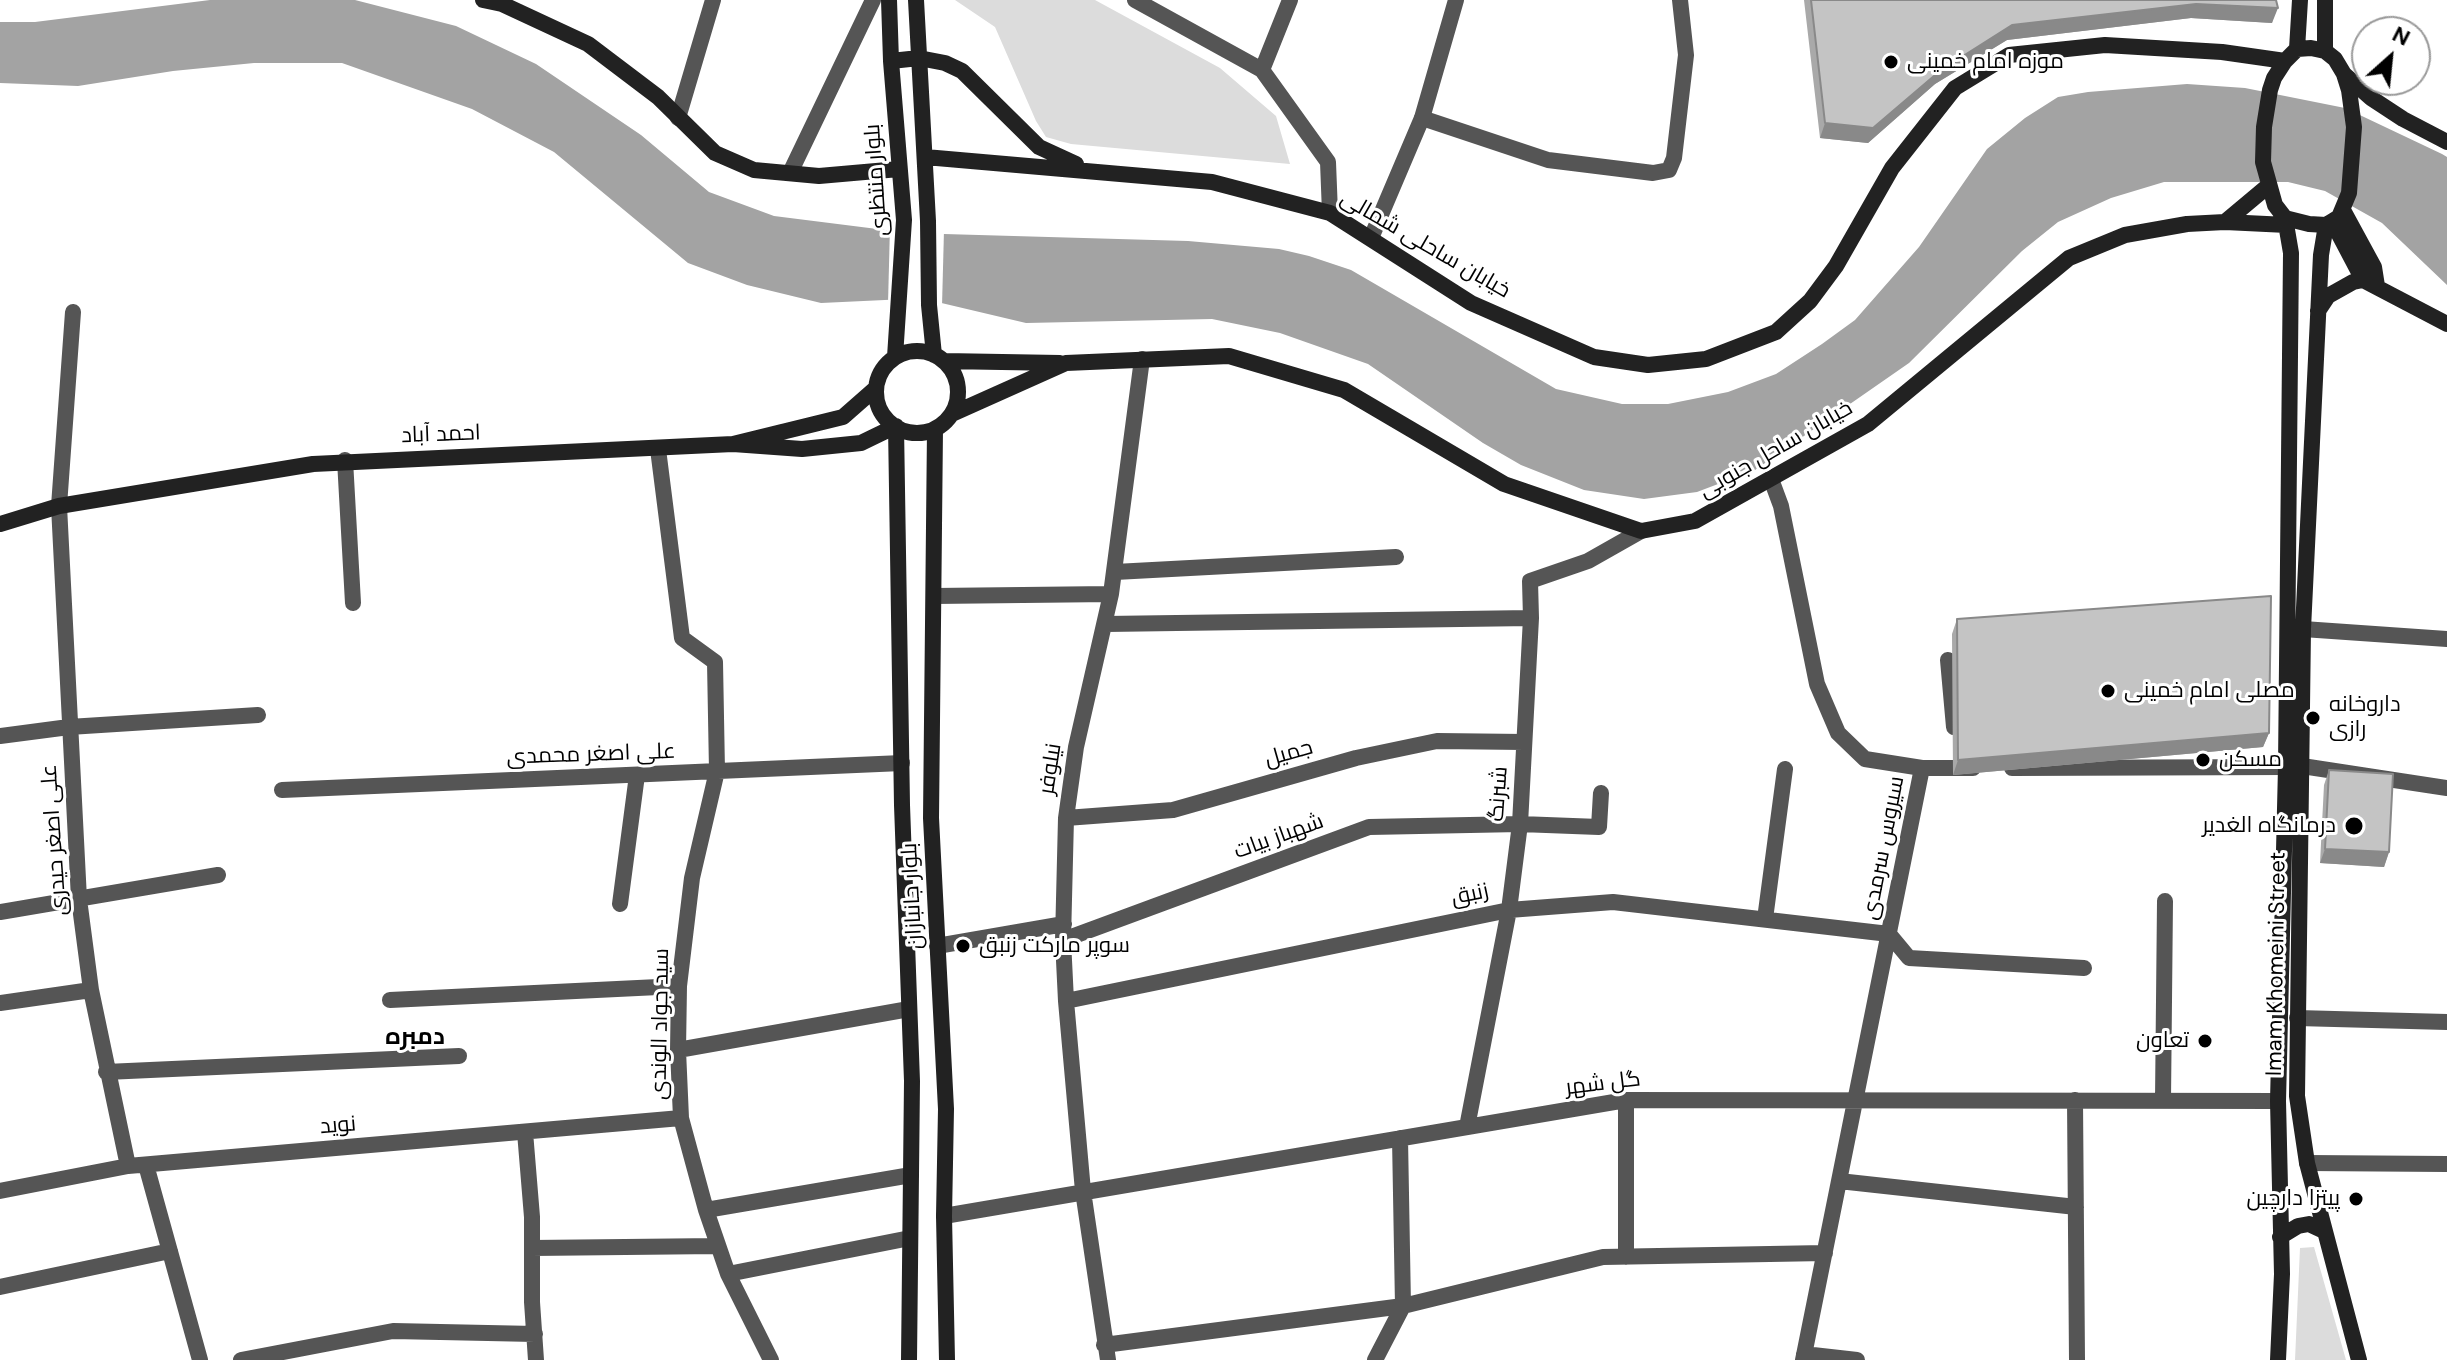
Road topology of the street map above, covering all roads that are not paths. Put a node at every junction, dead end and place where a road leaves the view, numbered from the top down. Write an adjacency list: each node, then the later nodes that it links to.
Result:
1 (483, 0): 18 (main road)
2 (713, 0): 18 (street)
3 (873, 0): 24 (street)
4 (889, 0): 15 (main road, بلوار منتظری)
5 (916, 0): 14 (main road)
6 (1135, 0): 16 (street)
7 (1290, 0): 16 (street)
8 (1456, 0): 19 (street)
9 (1680, 0): 19 (street)
10 (2300, 0): 13 (main road)
11 (2325, 0): 12 (main road)
12 (2325, 51): 13 (main road, خیابان ساحلی شمالی); 17 (main road)
13 (2291, 55): 25 (main road); 30 (main road, خیابان ساحلی شمالی)
14 (919, 58): 15 (main road); 21 (main road); 23 (main road)
15 (891, 61): 22 (main road, بلوار منتظری)
16 (1262, 70): 26 (street)
17 (2347, 82): 20 (main road); 27 (main road, Imam Khomeini Street)
18 (678, 118): 24 (main road)
19 (1422, 118): 30 (street)
20 (2447, 142)
21 (925, 157): 23 (main road, خیابان ساحلی شمالی); 36 (main road)
22 (899, 169): 24 (main road); 35 (main road, بلوار منتظری)
23 (1088, 170): 26 (main road, خیابان ساحلی شمالی)
24 (790, 173)
25 (2268, 185): 28 (main road); 29 (main road)
26 (1330, 213): 30 (main road, خیابان ساحلی شمالی)
27 (2337, 216): 29 (main road, خیابان ساحل جنوبی); 31 (main road); 32 (main road, Imam Khomeini Street)
28 (2225, 222): 29 (main road, خیابان ساحل جنوبی); 46 (main road, خیابان ساحل جنوبی)
29 (2286, 222): 66 (main road, Imam Khomeini Street)
30 (1371, 238)
31 (2370, 283): 32 (main road); 34 (main road)
32 (2318, 311): 57 (main road, Imam Khomeini Street)
33 (73, 312): 47 (street, علی اصغر حیدری)
34 (2447, 324)
35 (895, 357): 36 (main road); 39 (main road)
36 (939, 358): 38 (main road); 40 (main road)
37 (1142, 359): 38 (main road, خیابان ساحل جنوبی); 49 (main road, خیابان ساحل جنوبی); 51 (street, نیلوفر)
38 (1066, 363): 40 (main road, خیابان ساحل جنوبی)
39 (876, 388): 41 (main road); 43 (main road, احمد آباد)
40 (952, 414): 42 (main road)
41 (896, 426): 42 (main road); 43 (main road); 65 (main road, بلوار جانبازان)
42 (935, 429): 53 (main road, بلوار جانبازان)
43 (733, 444): 44 (main road, احمد آباد)
44 (658, 449): 45 (main road, احمد آباد); 69 (street, سید جواد الوندی)
45 (345, 460): 47 (main road, احمد آباد); 54 (street)
46 (1771, 479): 49 (main road, خیابان ساحل جنوبی); 67 (street, سیروس سرمدی)
47 (59, 506): 48 (main road, احمد آباد); 61 (street, علی اصغر حیدری)
48 (0, 524)
49 (1641, 531): 55 (street, شبرنگ)
50 (1396, 557): 51 (street)
51 (1115, 572): 52 (street, نیلوفر)
52 (1111, 594): 53 (street); 56 (street, نیلوفر)
53 (934, 596): 85 (main road, بلوار جانبازان)
54 (353, 603)
55 (1531, 618): 56 (street); 63 (street, شبرنگ)
56 (1106, 624): 74 (street, نیلوفر)
57 (2303, 629): 58 (street); 66 (main road, Imam Khomeini Street)
58 (2447, 639)
59 (1948, 660): 64 (street)
60 (258, 715): 61 (street)
61 (69, 727): 62 (street); 77 (street, علی اصغر حیدری)
62 (0, 736)
63 (1524, 742): 74 (street, جمیل); 75 (street, شبرنگ)
64 (1957, 753): 66 (street); 67 (street)
65 (902, 763): 69 (street, علی اصغر محمدی); 92 (main road, بلوار جانبازان)
66 (2294, 766): 71 (street); 93 (main road, Imam Khomeini Street); 102 (main road, Imam Khomeini Street)
67 (1922, 768): 84 (street, سیروس سرمدی)
68 (1785, 769): 82 (street)
69 (717, 771): 70 (street, علی اصغر محمدی); 87 (street, سید جواد الوندی)
70 (637, 775): 72 (street, علی اصغر محمدی); 79 (street)
71 (2447, 788)
72 (282, 790)
73 (1601, 793): 75 (street, شهباز بیات)
74 (1066, 818): 83 (street, نیلوفر)
75 (1520, 824): 80 (street, شبرنگ); 83 (street, شهباز بیات)
76 (218, 875): 77 (street)
77 (79, 899): 81 (street); 88 (street, علی اصغر حیدری)
78 (2165, 901): 101 (street)
79 (620, 904)
80 (1509, 910): 82 (street, زنبق); 90 (street, زنبق); 104 (street, شبرنگ)
81 (0, 912)
82 (1765, 919): 84 (street, زنبق)
83 (1064, 932): 85 (street, شهباز بیات); 90 (street, نیلوفر)
84 (1889, 934): 86 (street); 99 (street, سیروس سرمدی)
85 (937, 946): 117 (main road, بلوار جانبازان)
86 (2084, 968)
87 (679, 986): 89 (street); 95 (street, سید جواد الوندی)
88 (91, 990): 91 (street); 97 (street, علی اصغر حیدری)
89 (390, 1000)
90 (1066, 1001): 114 (street, نیلوفر)
91 (0, 1003)
92 (909, 1009): 95 (street); 111 (main road, بلوار جانبازان)
93 (2297, 1018): 94 (street); 107 (main road, Imam Khomeini Street)
94 (2447, 1022)
95 (678, 1050): 103 (street, سید جواد الوندی)
96 (459, 1056): 97 (street)
97 (106, 1072): 110 (street, علی اصغر حیدری)
98 (1626, 1100): 99 (street, گل شهر); 104 (street, گل شهر); 125 (street)
99 (1856, 1100): 100 (street, گل شهر); 112 (street, سیروس سرمدی)
100 (2075, 1100): 101 (street, گل شهر); 115 (street)
101 (2163, 1100): 102 (street, گل شهر)
102 (2278, 1101): 119 (main road, Imam Khomeini Street)
103 (681, 1118): 105 (street, نوید); 116 (street, سید جواد الوندی)
104 (1467, 1127): 106 (street, گل شهر)
105 (525, 1132): 109 (street, نوید); 122 (street)
106 (1400, 1138): 114 (street, گل شهر); 128 (street)
107 (2307, 1163): 108 (street); 118 (main road, Imam Khomeini Street)
108 (2447, 1164)
109 (146, 1165): 110 (street, نوید); 123 (street)
110 (128, 1166): 113 (street, نوید)
111 (911, 1175): 116 (street); 120 (main road, بلوار جانبازان)
112 (1839, 1181): 115 (street); 124 (street, سیروس سرمدی)
113 (0, 1191)
114 (1083, 1191): 117 (street, گل شهر); 130 (street, نیلوفر)
115 (2076, 1207): 140 (street)
116 (706, 1210): 121 (street, سید جواد الوندی)
117 (944, 1216): 137 (main road, بلوار جانبازان)
118 (2324, 1231): 119 (main road); 142 (main road, Imam Khomeini Street)
119 (2280, 1237): 141 (main road, Imam Khomeini Street)
120 (910, 1238): 126 (street); 136 (main road, بلوار جانبازان)
121 (718, 1246): 122 (street); 126 (street, سید جواد الوندی)
122 (532, 1248): 129 (street)
123 (170, 1251): 127 (street); 132 (street)
124 (1825, 1253): 125 (street); 131 (street, سیروس سرمدی)
125 (1626, 1257): 128 (street)
126 (728, 1274): 135 (street, سید جواد الوندی)
127 (0, 1287)
128 (1403, 1306): 130 (street); 138 (street)
129 (535, 1334): 133 (street); 134 (street)
130 (1106, 1353)
131 (1804, 1357): 139 (street)
132 (200, 1360)
133 (241, 1360)
134 (536, 1360)
135 (771, 1360)
136 (909, 1360)
137 (947, 1360)
138 (1375, 1360)
139 (1857, 1360)
140 (2077, 1360)
141 (2278, 1360)
142 (2359, 1360)

